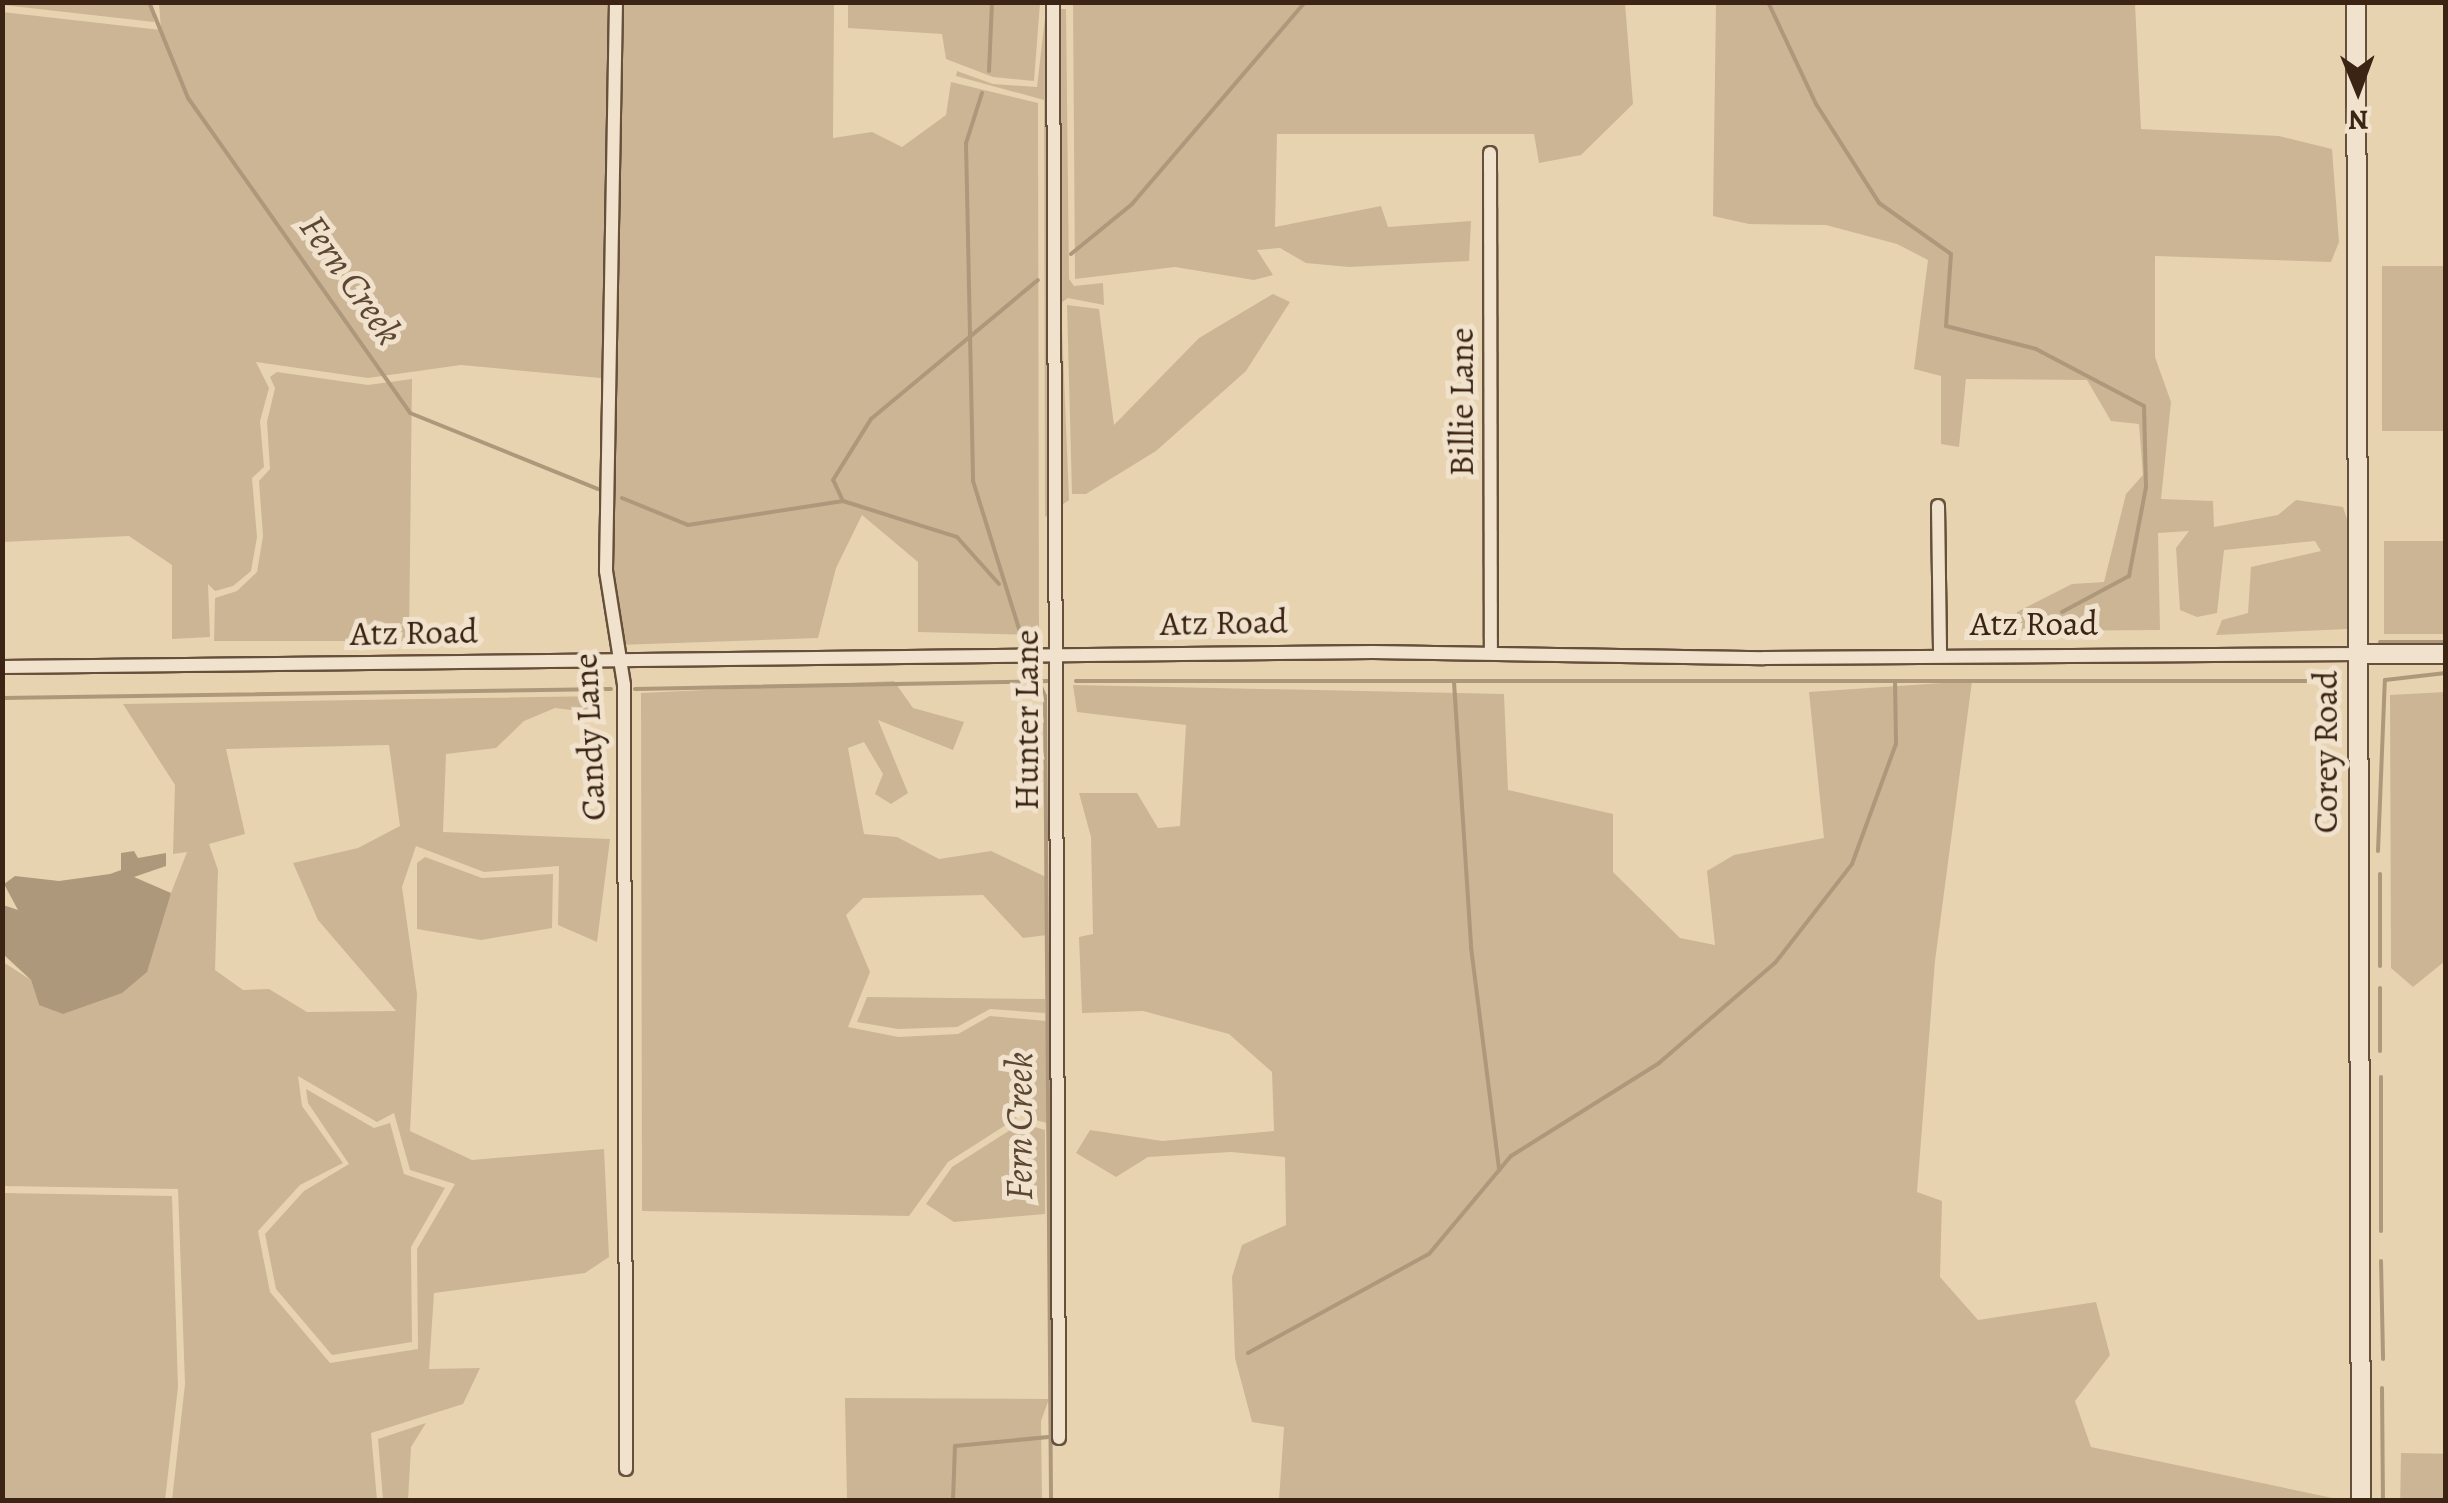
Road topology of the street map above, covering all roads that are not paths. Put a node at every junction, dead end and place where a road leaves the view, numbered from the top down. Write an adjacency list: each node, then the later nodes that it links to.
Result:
1 (616, 2): 11 (street, Candy Lane)
2 (1054, 2): 9 (street, Hunter Lane)
3 (2356, 2): 7 (street, Corey Road)
4 (1490, 153): 6 (street, Billie Lane)
5 (1938, 506): 10 (street)
6 (1491, 652): 9 (street, Atz Road); 10 (street, Atz Road)
7 (2358, 654): 8 (street, Atz Road); 10 (street, Atz Road); 15 (street, Corey Road)
8 (2446, 654)
9 (1056, 656): 11 (street, Atz Road); 13 (street, Hunter Lane)
10 (1940, 656)
11 (622, 662): 12 (street, Atz Road); 14 (street, Candy Lane)
12 (2, 667)
13 (1059, 1438)
14 (626, 1470)
15 (2361, 1500)

